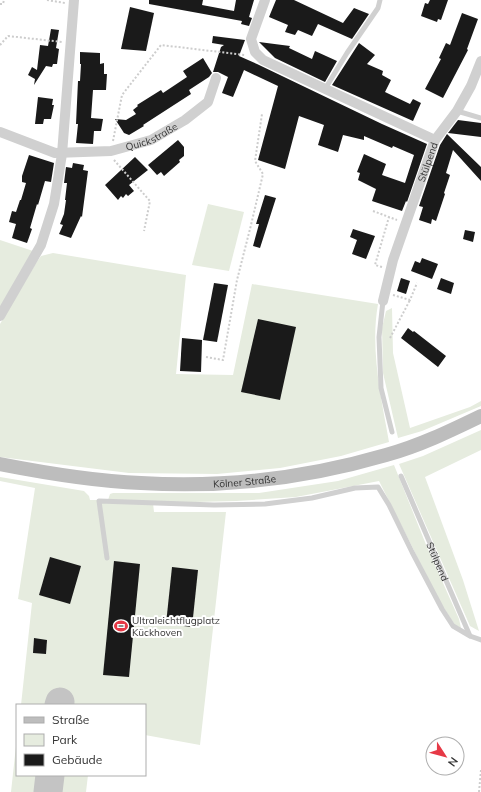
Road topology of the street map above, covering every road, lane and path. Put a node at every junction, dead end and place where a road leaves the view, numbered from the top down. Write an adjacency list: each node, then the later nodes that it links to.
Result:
1 (4, 0): 6 (path)
2 (47, 0): 5 (path)
3 (265, 0): 9 (street)
4 (380, 0): 12 (lane)
5 (74, 2): 7 (street)
6 (0, 4)
7 (70, 43): 8 (path); 19 (street)
8 (0, 45)
9 (255, 52): 12 (street, Stülpend); 18 (path)
10 (481, 61): 13 (street)
11 (216, 78): 18 (street, Quickstraße)
12 (325, 89): 17 (street, Stülpend)
13 (457, 111): 15 (lane); 17 (street)
14 (262, 114): 30 (path)
15 (481, 118)
16 (0, 132): 19 (street, Quickstraße)
17 (435, 140): 22 (street, Stülpend)
18 (110, 151): 19 (street, Quickstraße); 23 (path)
19 (62, 154): 28 (street)
20 (373, 211): 21 (path)
21 (389, 217): 22 (path); 24 (path)
22 (406, 223): 24 (street, Stülpend)
23 (144, 231)
24 (390, 270): 26 (street, Stülpend)
25 (417, 282): 27 (path)
26 (383, 297): 27 (path); 32 (lane, Stülpend)
27 (410, 300): 29 (path)
28 (0, 316)
29 (390, 338)
30 (206, 357)
31 (481, 416): 33 (main road, Kölner Straße)
32 (392, 432)
33 (0, 464)
34 (401, 476): 36 (lane, Stülpend)
35 (107, 558): 36 (lane)
36 (470, 636): 37 (lane)
37 (481, 640)
38 (481, 770): 39 (path)
39 (479, 792)

